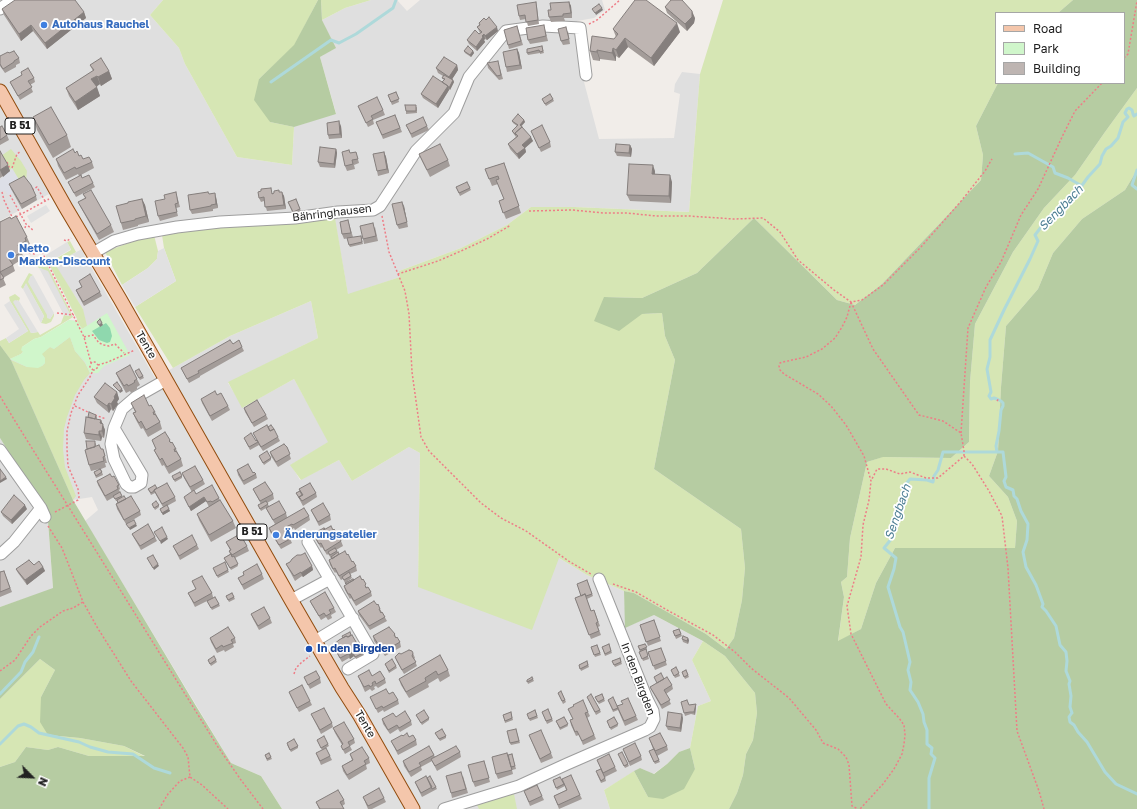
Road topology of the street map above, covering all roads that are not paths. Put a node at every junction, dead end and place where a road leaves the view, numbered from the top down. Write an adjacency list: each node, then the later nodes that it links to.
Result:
1 (12, 0): 2 (street)
2 (0, 9)
3 (586, 75): 5 (street, Bähringhausen)
4 (0, 91): 5 (main road, Tente / B 51)
5 (93, 253): 6 (main road, Tente / B 51)
6 (166, 380): 7 (street); 13 (main road, Tente / B 51)
7 (115, 426): 7 (street)
8 (0, 450): 10 (street)
9 (308, 542): 11 (street)
10 (1, 554)
11 (330, 579): 13 (street); 14 (street)
12 (599, 579): 18 (street, In den Birgden)
13 (291, 600): 15 (main road, Tente / B 51)
14 (353, 618): 15 (street); 16 (street)
15 (318, 645): 17 (main road, Tente / B 51)
16 (348, 669)
17 (413, 809)
18 (444, 809)

